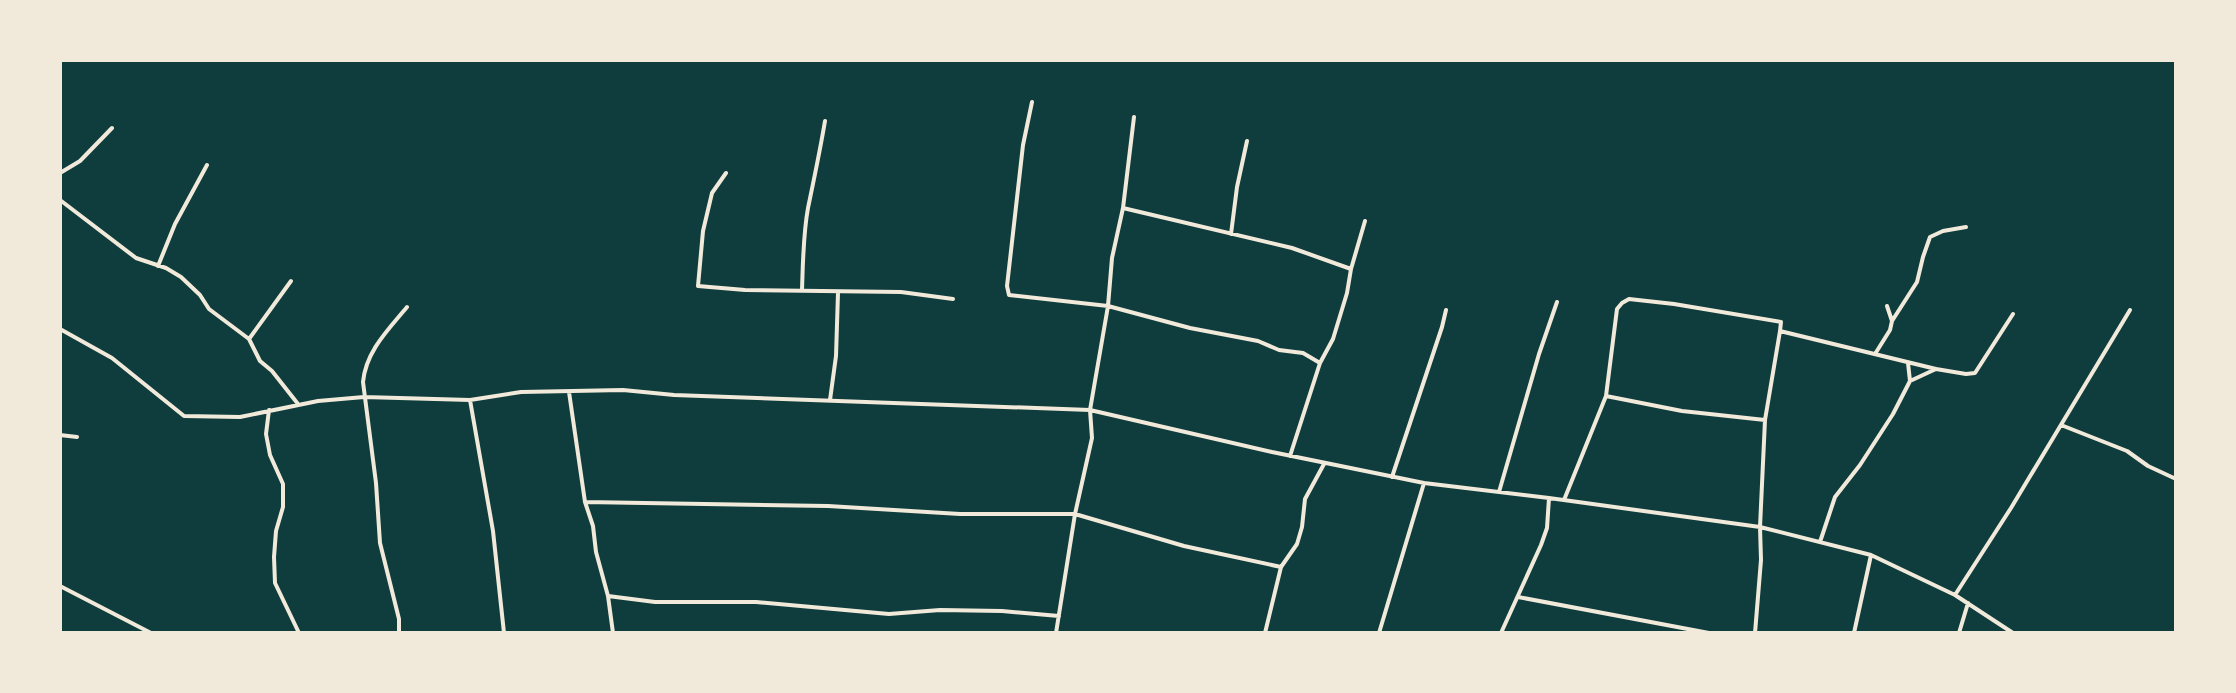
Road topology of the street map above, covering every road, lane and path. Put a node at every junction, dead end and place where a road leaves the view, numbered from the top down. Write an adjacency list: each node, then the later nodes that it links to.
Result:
1 (1032, 102): 21 (street)
2 (1134, 117): 10 (street)
3 (825, 121): 17 (street)
4 (112, 128): 7 (street)
5 (1247, 141): 13 (street)
6 (207, 165): 14 (street)
7 (60, 173)
8 (726, 173): 17 (street)
9 (60, 200): 14 (street)
10 (1123, 208): 13 (street); 21 (street)
11 (1365, 221): 15 (street)
12 (1966, 227): 27 (street)
13 (1231, 234): 15 (street)
14 (158, 266): 30 (street)
15 (1351, 269): 32 (street)
16 (291, 281): 30 (street)
17 (802, 290): 18 (street)
18 (838, 293): 19 (street); 40 (street)
19 (953, 299)
20 (1557, 302): 53 (street)
21 (1108, 306): 32 (street); 43 (street)
22 (1887, 306): 27 (street)
23 (407, 307): 38 (street)
24 (1446, 310): 50 (street)
25 (2130, 310): 45 (street)
26 (2013, 314): 34 (street)
27 (1892, 321): 31 (street)
28 (60, 329): 42 (street)
29 (1780, 331): 31 (street); 37 (street); 44 (street)
30 (249, 339): 41 (street)
31 (1875, 354): 33 (street)
32 (1320, 363): 48 (street)
33 (1908, 363): 34 (street); 35 (street)
34 (1936, 369): 35 (street)
35 (1910, 381): 59 (street)
36 (569, 392): 39 (street); 40 (street); 56 (street)
37 (1606, 396): 44 (street); 55 (street)
38 (364, 397): 39 (street); 41 (street); 70 (street)
39 (470, 400): 71 (street)
40 (830, 400): 43 (street)
41 (298, 404): 42 (street)
42 (269, 410): 69 (street)
43 (1090, 410): 48 (street); 57 (street)
44 (1765, 420): 58 (street)
45 (2061, 425): 51 (street); 63 (street)
46 (60, 435): 47 (street)
47 (77, 437)
48 (1290, 456): 49 (street)
49 (1325, 463): 50 (street); 61 (street)
50 (1392, 477): 52 (street)
51 (2176, 479)
52 (1424, 483): 53 (street); 75 (street)
53 (1499, 492): 54 (street)
54 (1549, 498): 55 (street); 65 (street)
55 (1564, 500): 58 (street)
56 (585, 502): 57 (street); 64 (street)
57 (1075, 514): 61 (street); 67 (street)
58 (1760, 527): 59 (street); 78 (street)
59 (1820, 542): 60 (street)
60 (1871, 555): 63 (street); 79 (street)
61 (1281, 567): 74 (street)
62 (60, 586): 68 (street)
63 (1955, 595): 66 (street)
64 (608, 596): 67 (street); 72 (street)
65 (1518, 597): 76 (street); 77 (street)
66 (1968, 603): 80 (street); 81 (street)
67 (1059, 616): 73 (street)
68 (151, 633)
69 (299, 633)
70 (399, 633)
71 (504, 633)
72 (613, 633)
73 (1056, 633)
74 (1265, 633)
75 (1379, 633)
76 (1501, 633)
77 (1709, 633)
78 (1755, 633)
79 (1854, 633)
80 (1959, 633)
81 (2013, 633)

